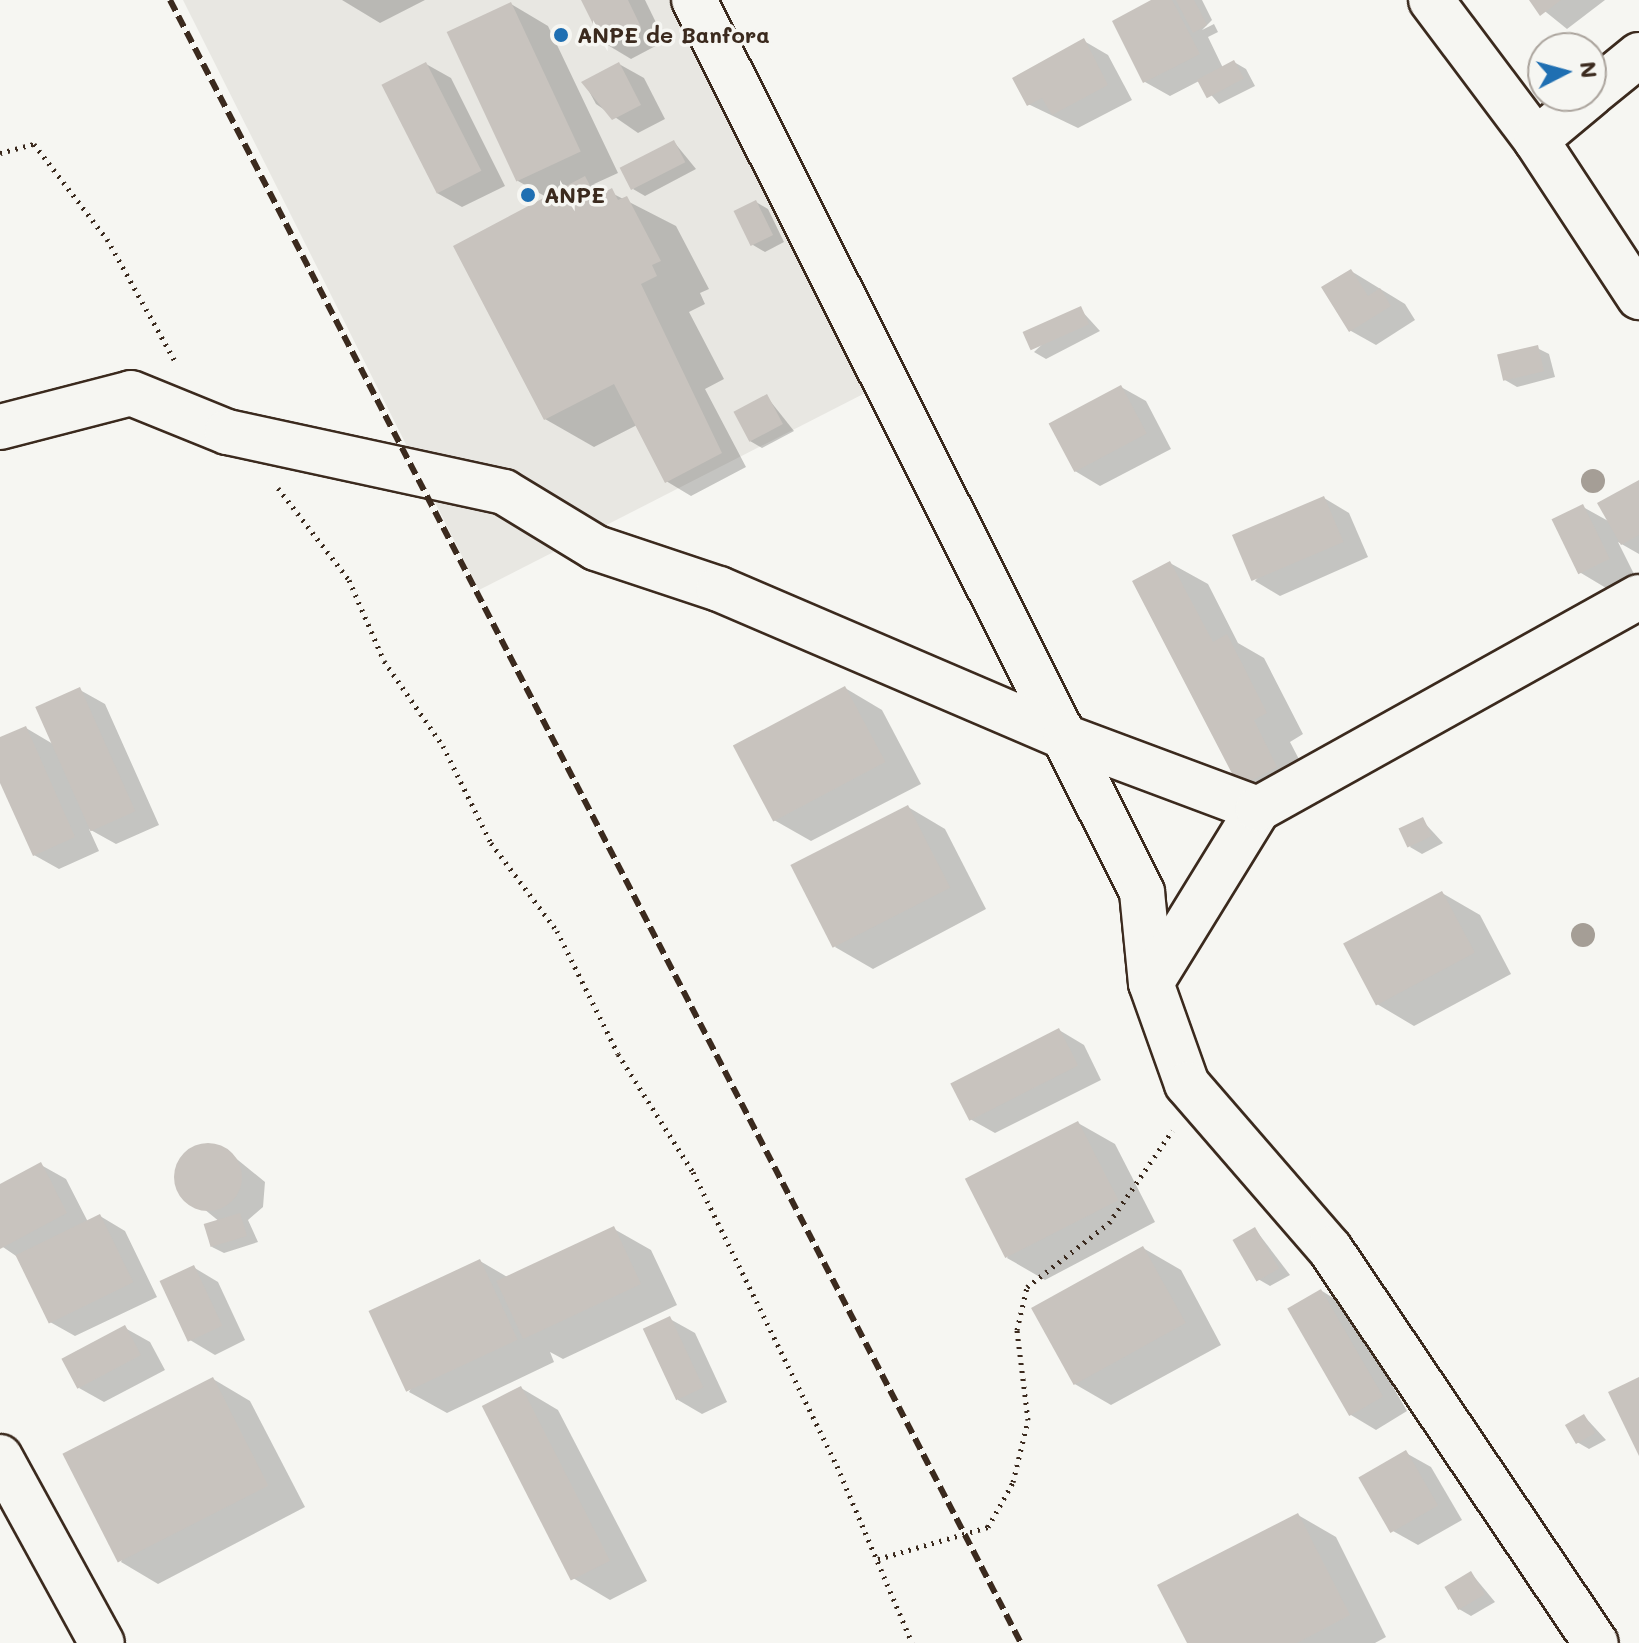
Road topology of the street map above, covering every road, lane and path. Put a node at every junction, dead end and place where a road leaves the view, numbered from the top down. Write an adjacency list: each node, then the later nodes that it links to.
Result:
1 (694, 0): 13 (street)
2 (1431, 0): 6 (street)
3 (1639, 55): 4 (street)
4 (1607, 81)
5 (1570, 112): 6 (street)
6 (1536, 140): 8 (street)
7 (0, 153): 9 (path)
8 (1639, 297)
9 (183, 376)
10 (0, 427): 13 (street)
11 (273, 482): 18 (path)
12 (1639, 597): 14 (street)
13 (1065, 737): 14 (street); 15 (street)
14 (1258, 809): 15 (street)
15 (1151, 983): 16 (street)
16 (1187, 1084): 18 (path); 21 (street)
17 (0, 1457): 19 (street)
18 (878, 1559): 20 (path)
19 (102, 1643)
20 (912, 1643)
21 (1596, 1643)

